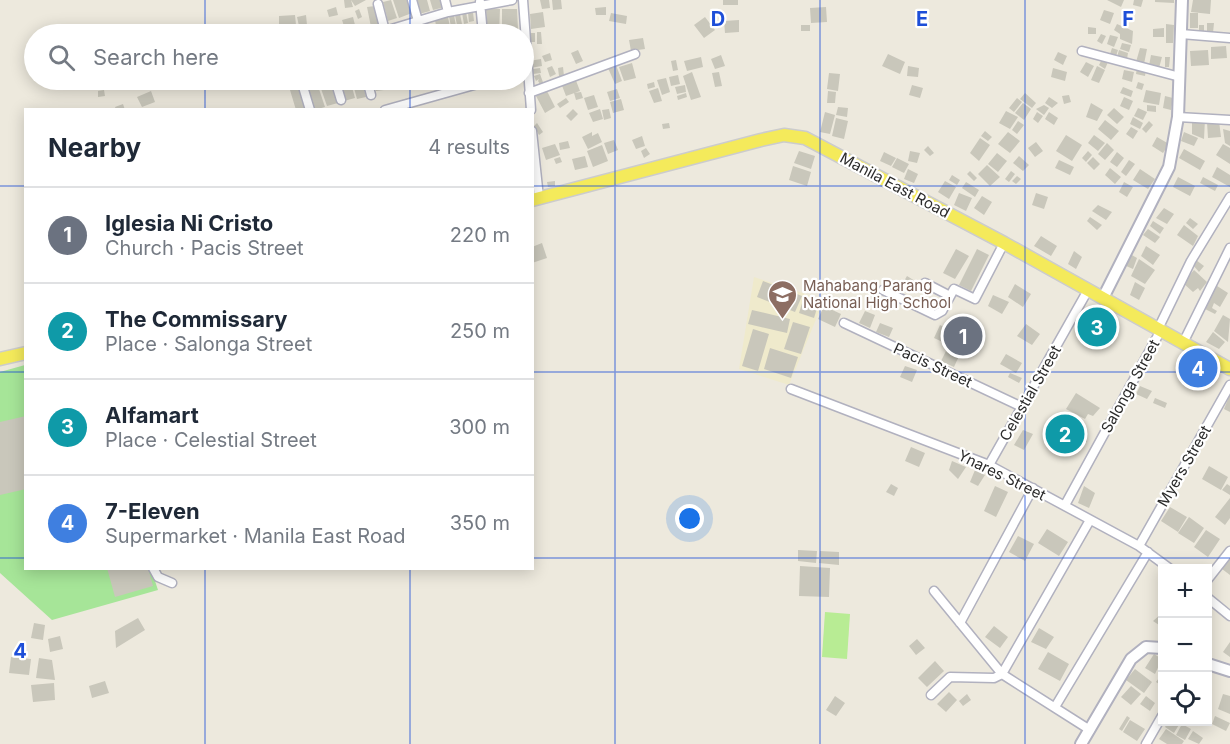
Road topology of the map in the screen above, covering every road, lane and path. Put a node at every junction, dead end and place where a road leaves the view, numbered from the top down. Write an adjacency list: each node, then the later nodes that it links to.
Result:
1 (412, 0): 9 (street)
2 (445, 0): 8 (street)
3 (512, 0): 6 (street)
4 (523, 0): 13 (street)
5 (1182, 0): 14 (street)
6 (480, 3): 8 (street); 12 (street)
7 (378, 4): 10 (street)
8 (448, 12): 9 (street)
9 (418, 21): 11 (street)
10 (388, 24)
11 (410, 24)
12 (482, 24)
13 (524, 24)
14 (1181, 34): 15 (street); 18 (street)
15 (1230, 38)
16 (1082, 51): 18 (street)
17 (635, 54): 24 (street)
18 (1180, 77): 30 (street)
19 (305, 90): 27 (street)
20 (338, 90): 26 (street)
21 (370, 90): 25 (street)
22 (456, 90): 28 (street)
23 (528, 90): 24 (street)
24 (529, 93): 29 (street)
25 (371, 95)
26 (341, 100)
27 (309, 108)
28 (392, 108)
29 (531, 108)
30 (1178, 117): 31 (street); 41 (street)
31 (1230, 120)
32 (534, 165): 34 (street)
33 (1230, 197): 43 (street, Salonga Street)
34 (536, 199): 35 (main road, Manila East Road)
35 (1004, 243): 39 (main road, Manila East Road); 40 (street)
36 (1230, 248): 44 (street)
37 (925, 283): 40 (street)
38 (884, 290): 40 (street)
39 (1088, 290): 41 (main road, Manila East Road); 50 (street, Celestial Street)
40 (952, 292)
41 (1103, 298): 43 (main road, Manila East Road)
42 (844, 323): 50 (street, Pacis Street)
43 (1159, 330): 44 (main road, Manila East Road); 53 (street, Salonga Street)
44 (1183, 343): 47 (main road, Manila East Road)
45 (24, 353): 46 (main road)
46 (0, 358)
47 (1230, 369)
48 (1230, 385): 55 (street, Myers Street)
49 (791, 389): 51 (street, Ynares Street)
50 (1022, 407): 51 (street, Celestial Street)
51 (989, 465): 52 (street, Ynares Street)
52 (1033, 488): 53 (street, Ynares Street); 65 (street)
53 (1065, 505): 54 (street, Ynares Street)
54 (1090, 520): 55 (street, Ynares Street); 69 (street)
55 (1139, 546): 57 (street, Ynares Street)
56 (1230, 551): 60 (street)
57 (1148, 552): 58 (street, Ynares Street); 71 (street)
58 (1164, 564)
59 (154, 570): 61 (street)
60 (1212, 574)
61 (172, 583)
62 (934, 591): 65 (street)
63 (1212, 601): 64 (street)
64 (1230, 616)
65 (960, 623): 69 (street)
66 (1158, 648): 73 (street)
67 (1212, 665): 68 (street)
68 (1230, 671)
69 (1002, 674): 70 (street); 71 (street)
70 (931, 695)
71 (1055, 707): 73 (street)
72 (1158, 723): 75 (street)
73 (1090, 730): 74 (street)
74 (1081, 744)
75 (1146, 744)

